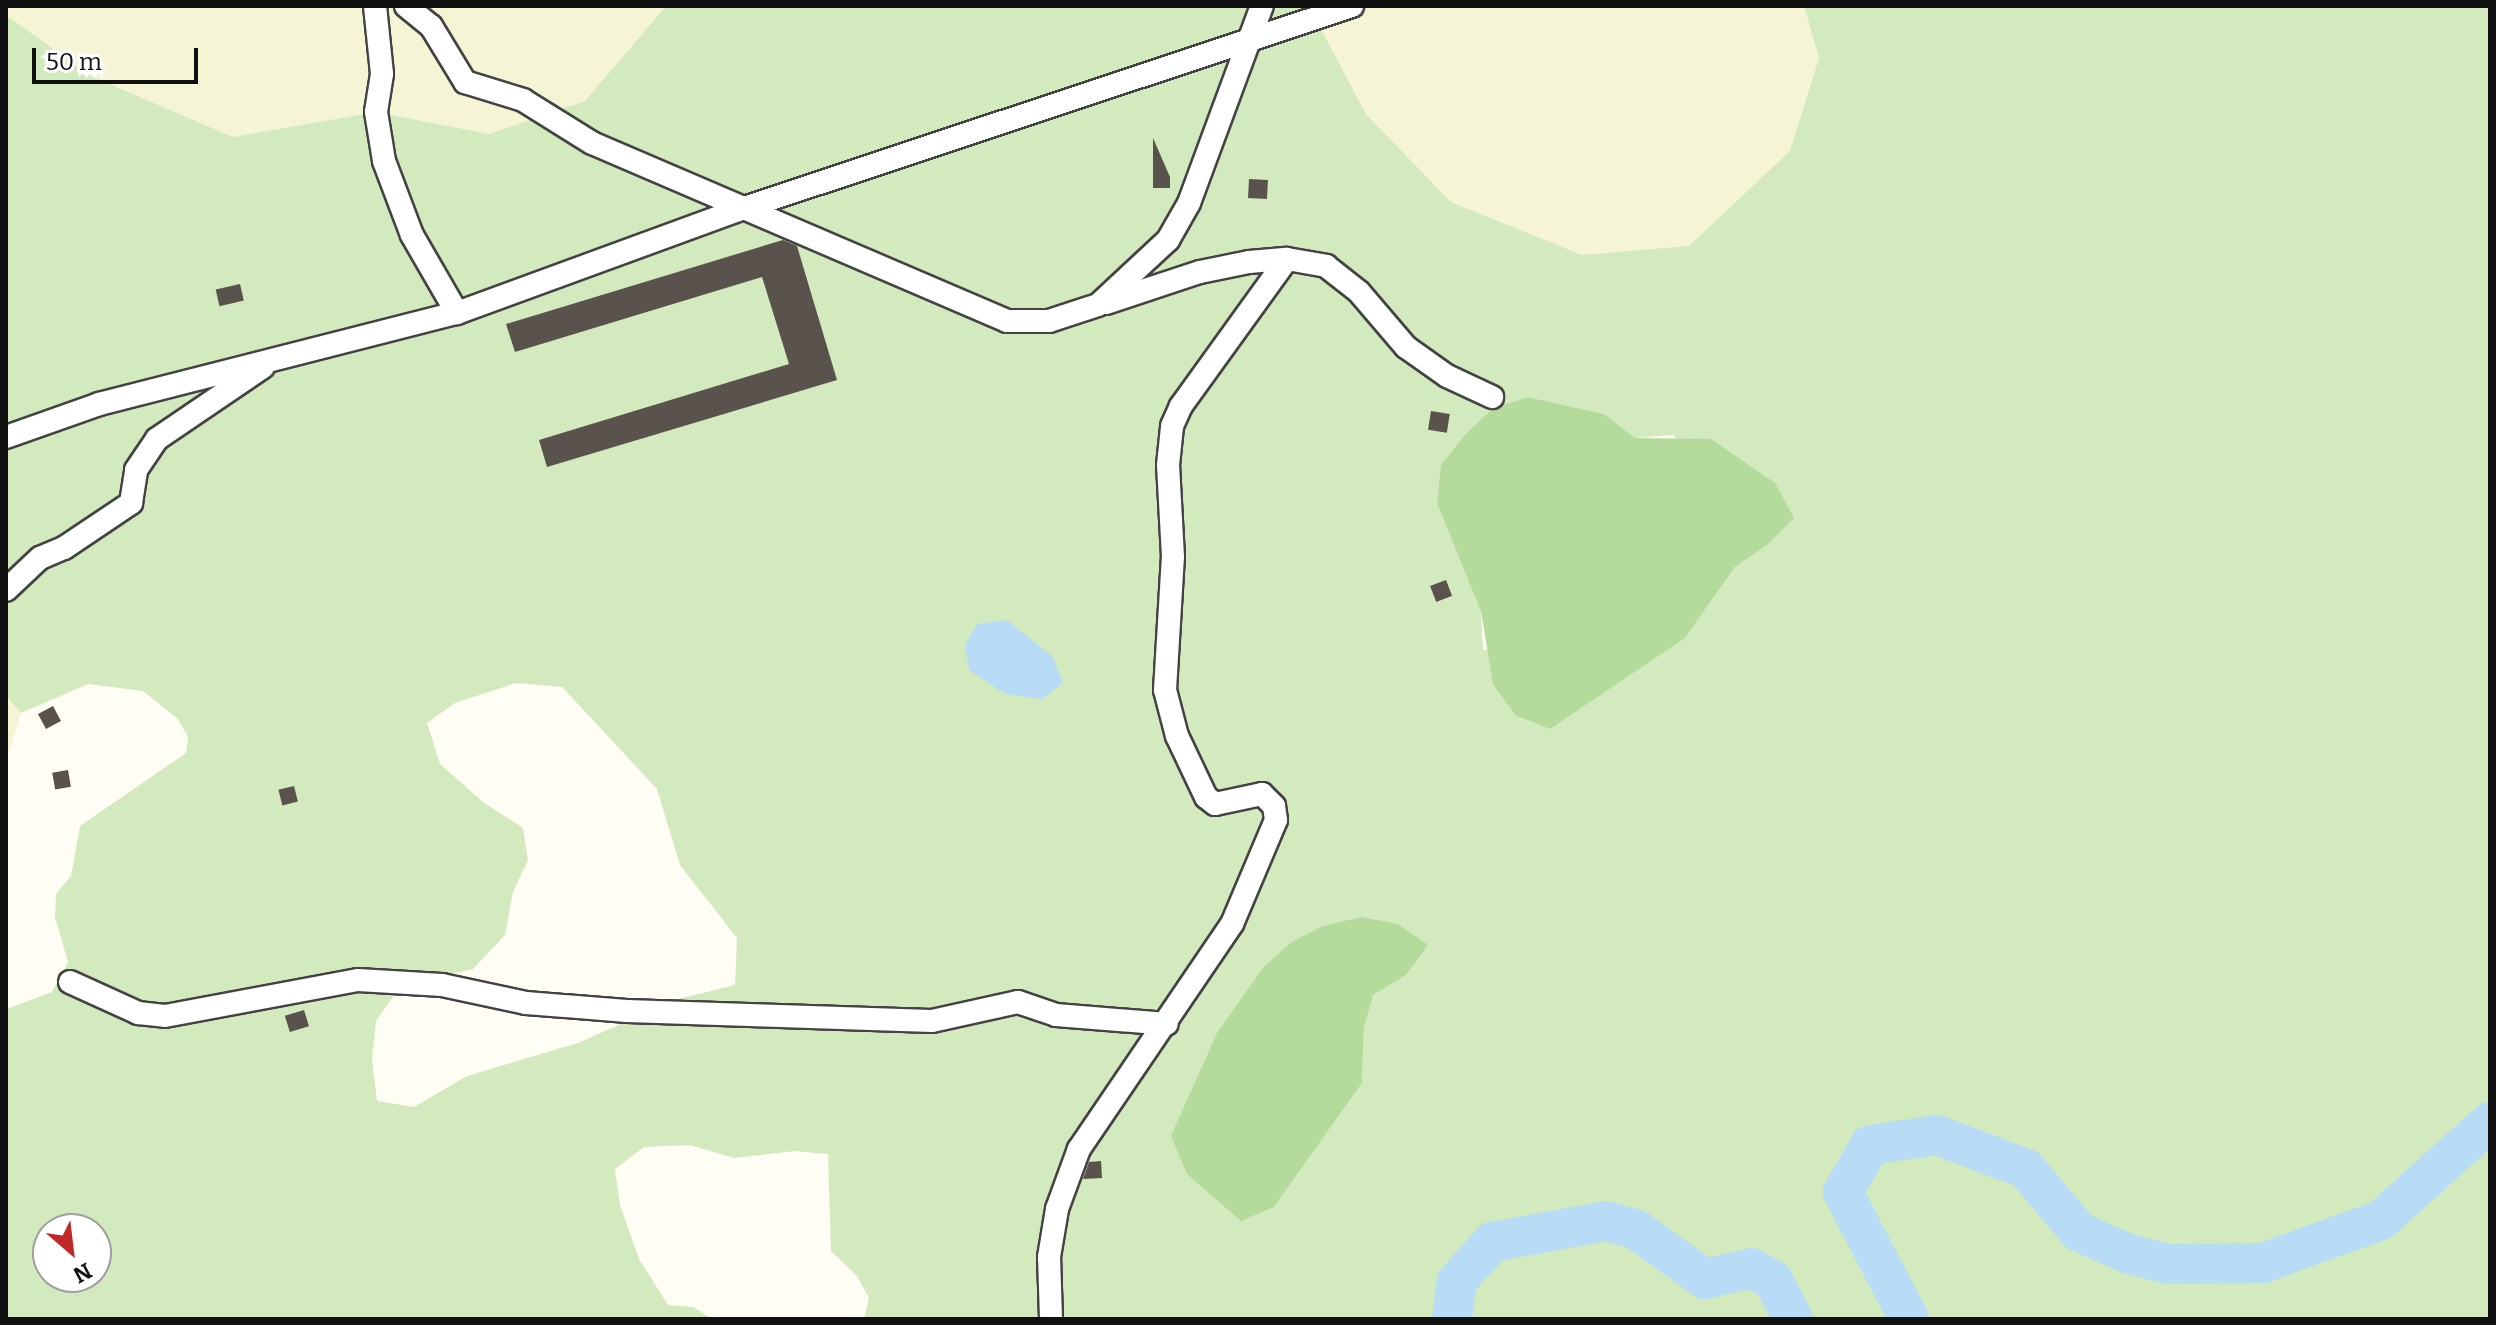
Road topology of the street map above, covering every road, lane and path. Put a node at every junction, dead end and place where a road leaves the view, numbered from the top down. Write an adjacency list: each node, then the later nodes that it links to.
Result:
1 (375, 6): 9 (street)
2 (406, 6): 6 (street)
3 (1262, 6): 5 (street)
4 (1352, 6): 5 (street)
5 (1254, 38): 6 (street); 8 (street)
6 (741, 209): 8 (street); 9 (street)
7 (1287, 259): 8 (street); 11 (street); 15 (street)
8 (1098, 305)
9 (457, 313): 10 (street)
10 (274, 360): 12 (street); 13 (street)
11 (1492, 397)
12 (6, 437)
13 (6, 590)
14 (70, 982): 15 (street)
15 (1167, 1024): 16 (street)
16 (1051, 1319)

